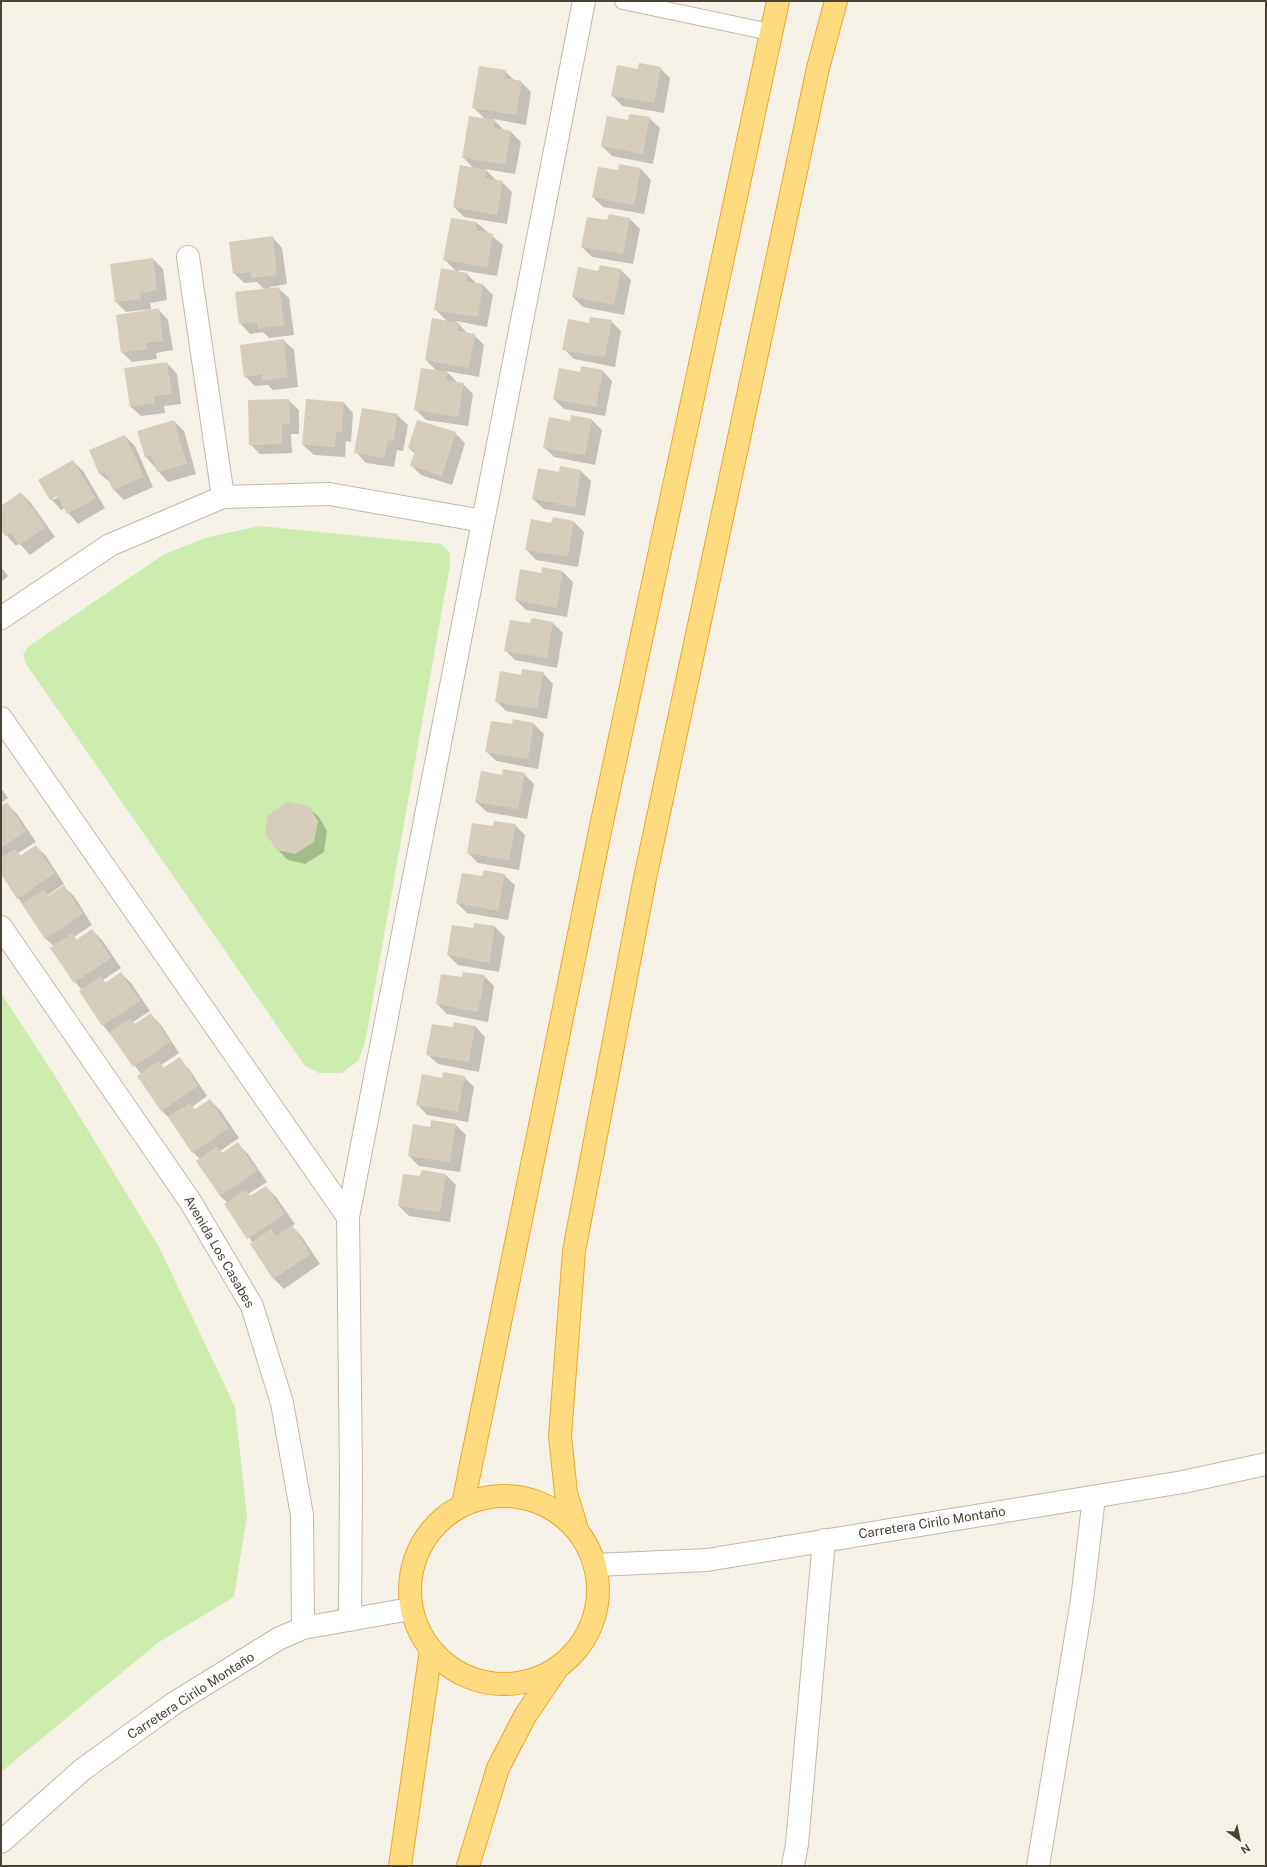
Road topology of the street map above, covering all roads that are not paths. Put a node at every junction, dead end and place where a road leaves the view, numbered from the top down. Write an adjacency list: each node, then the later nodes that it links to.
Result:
1 (584, 1): 8 (street)
2 (623, 1): 5 (lane)
3 (778, 1): 5 (highway)
4 (836, 1): 16 (highway)
5 (770, 32): 15 (highway)
6 (188, 257): 7 (street)
7 (223, 497): 8 (street); 9 (street)
8 (483, 521): 12 (street)
9 (1, 618)
10 (1, 718): 12 (street)
11 (1, 927): 21 (street, Avenida Los Casabes)
12 (348, 1217): 20 (street)
13 (1266, 1464): 14 (street, Carretera Cirilo Montaño)
14 (1094, 1497): 17 (street, Carretera Cirilo Montaño); 28 (street)
15 (463, 1504): 16 (highway); 19 (highway)
16 (577, 1529): 18 (highway)
17 (824, 1540): 18 (street, Carretera Cirilo Montaño); 27 (street)
18 (596, 1565): 23 (highway)
19 (410, 1609): 20 (street, Carretera Cirilo Montaño); 22 (highway)
20 (350, 1620): 21 (street, Carretera Cirilo Montaño)
21 (303, 1628): 24 (street, Carretera Cirilo Montaño)
22 (431, 1650): 23 (highway); 25 (highway)
23 (558, 1668): 26 (highway)
24 (1, 1842)
25 (400, 1866)
26 (468, 1866)
27 (794, 1866)
28 (1038, 1866)

